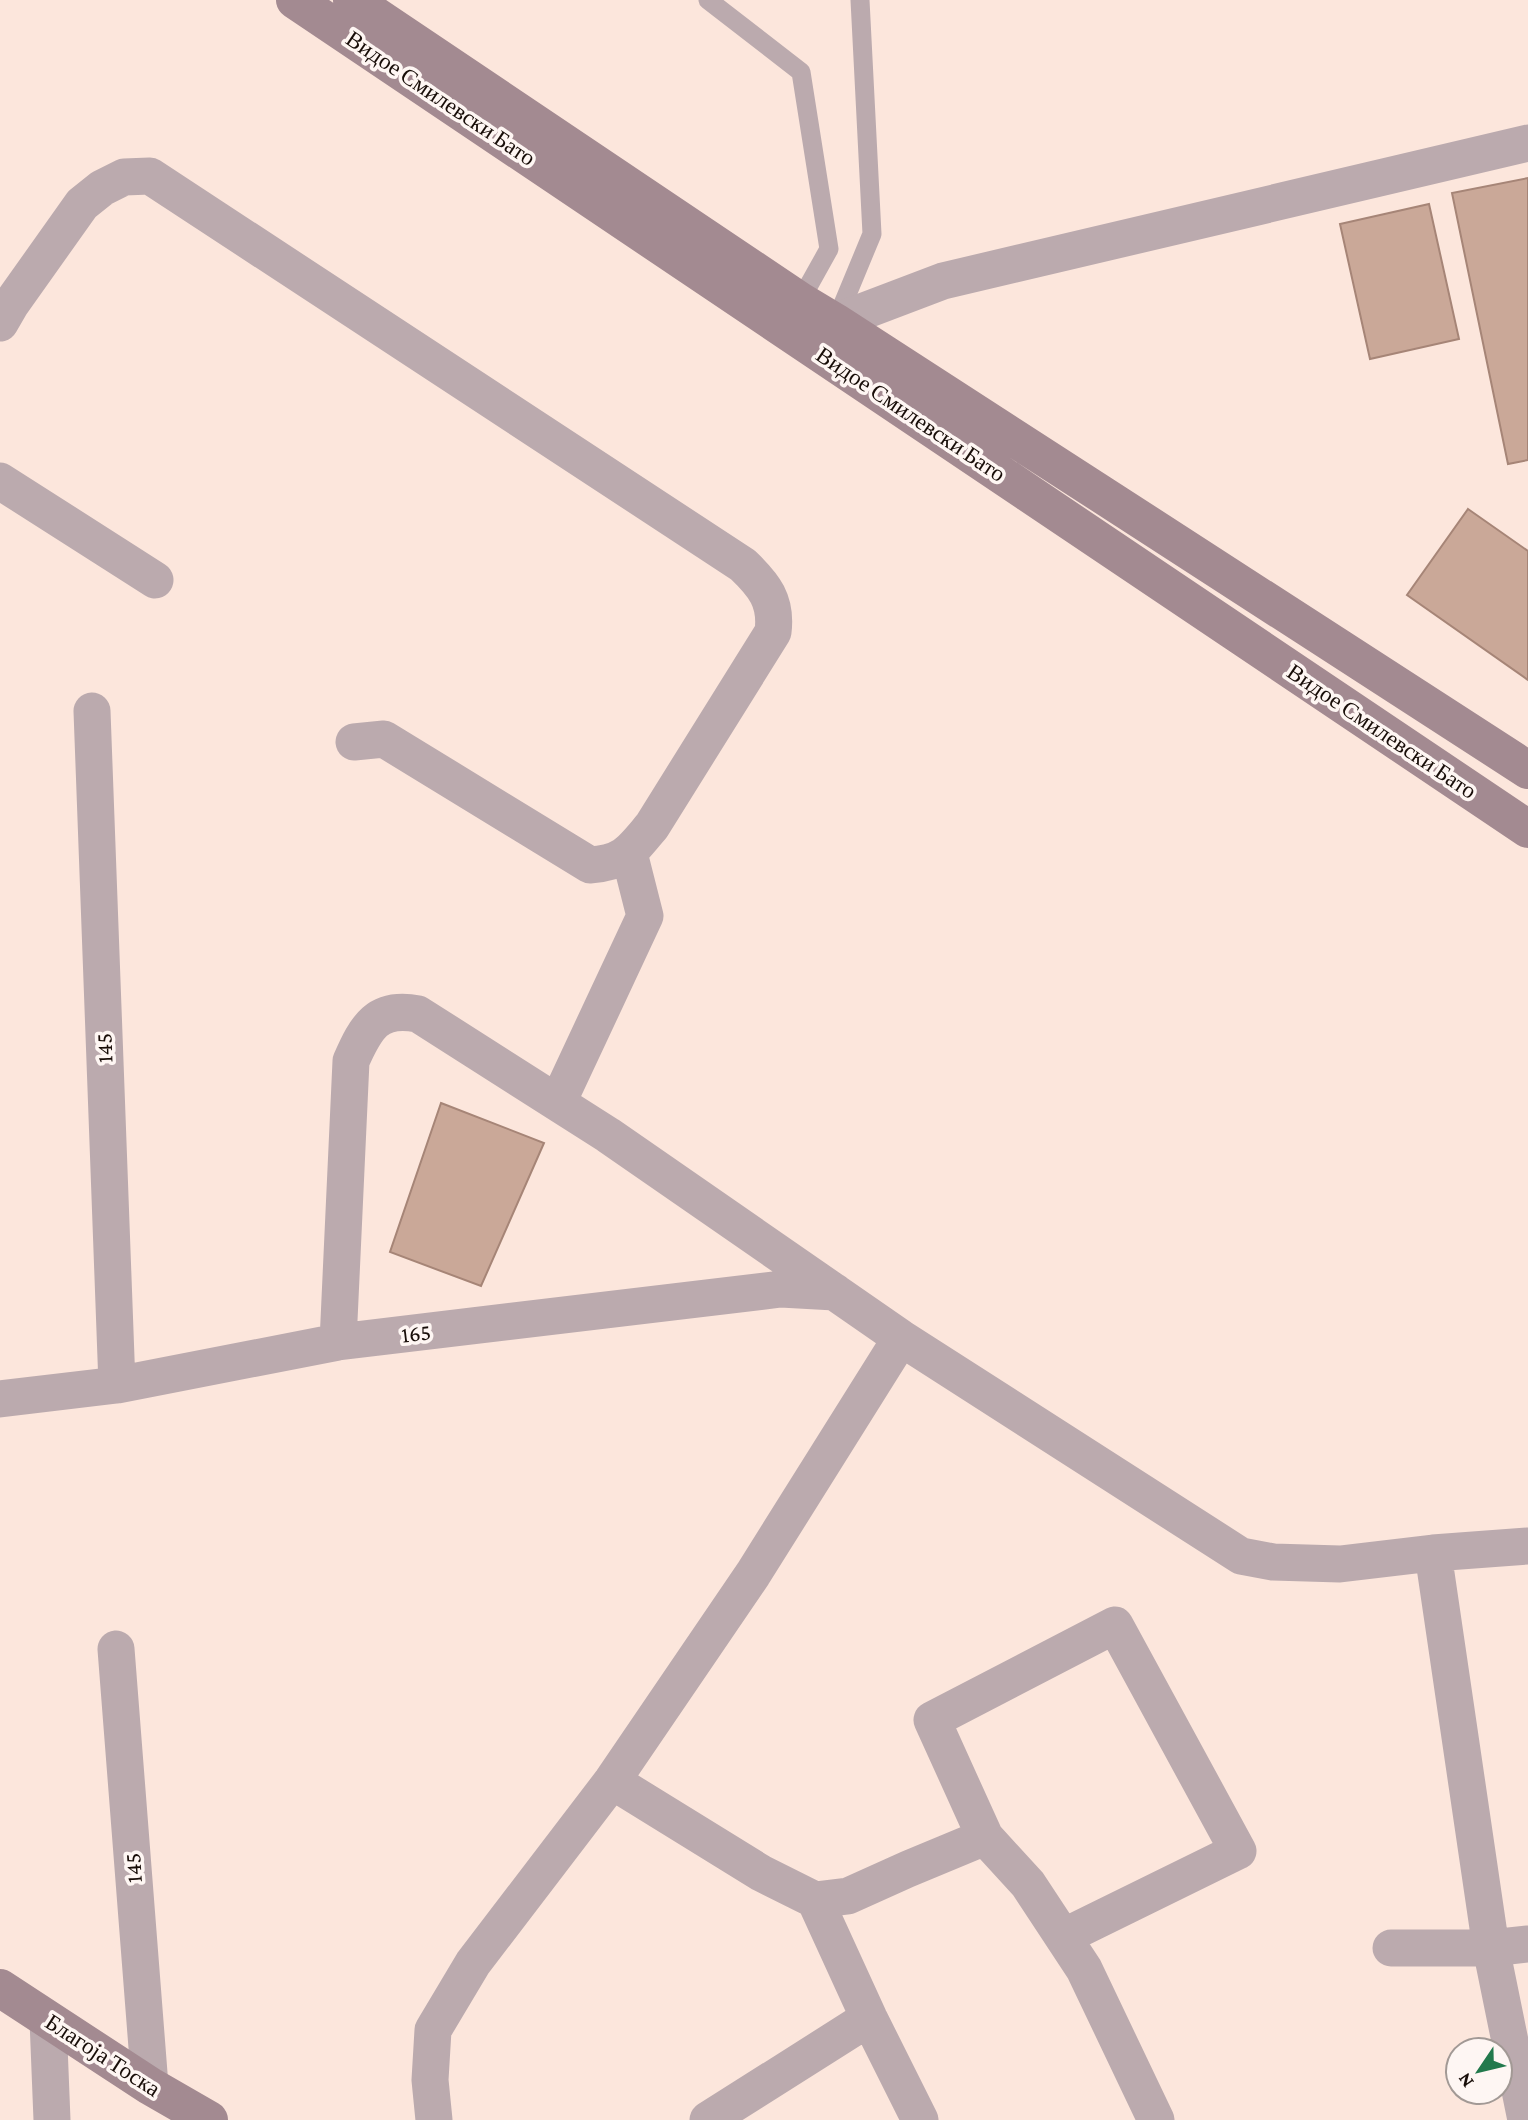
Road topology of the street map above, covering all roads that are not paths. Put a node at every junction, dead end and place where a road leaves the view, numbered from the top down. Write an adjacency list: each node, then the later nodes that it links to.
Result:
1 (295, 0): 14 (street, Видое Смилевски Бато)
2 (352, 0): 6 (street, Видое Смилевски Бато)
3 (708, 0): 6 (lane)
4 (860, 0): 8 (lane)
5 (1528, 143): 8 (street)
6 (800, 301): 8 (street, Видое Смилевски Бато)
7 (4, 311): 15 (street)
8 (835, 322): 13 (street, Видое Смилевски Бато)
9 (0, 481): 10 (street)
10 (155, 580)
11 (92, 711): 20 (street, 145)
12 (354, 742): 15 (street)
13 (1528, 771)
14 (1528, 829)
15 (629, 853): 16 (street)
16 (558, 1102): 17 (street); 19 (street)
17 (836, 1293): 18 (street); 19 (street, 165)
18 (901, 1338): 23 (street); 25 (street)
19 (338, 1342): 20 (street, 165)
20 (117, 1385): 21 (street, 165)
21 (0, 1399)
22 (1528, 1546): 23 (street)
23 (1433, 1553): 31 (street)
24 (116, 1649): 35 (street, 145)
25 (611, 1781): 27 (street); 38 (street)
26 (985, 1837): 27 (street); 28 (street); 28 (street)
27 (815, 1900): 33 (street)
28 (1063, 1937): 41 (street)
29 (1528, 1944): 31 (street)
30 (1391, 1948): 31 (street)
31 (1491, 1948): 42 (street)
32 (0, 1987): 34 (street, Благоја Тоска)
33 (869, 2018): 39 (street); 40 (street)
34 (48, 2020): 35 (street, Благоја Тоска); 36 (street)
35 (149, 2086): 37 (street, Благоја Тоска)
36 (52, 2120)
37 (209, 2120)
38 (434, 2120)
39 (708, 2120)
40 (920, 2120)
41 (1156, 2120)
42 (1526, 2120)

